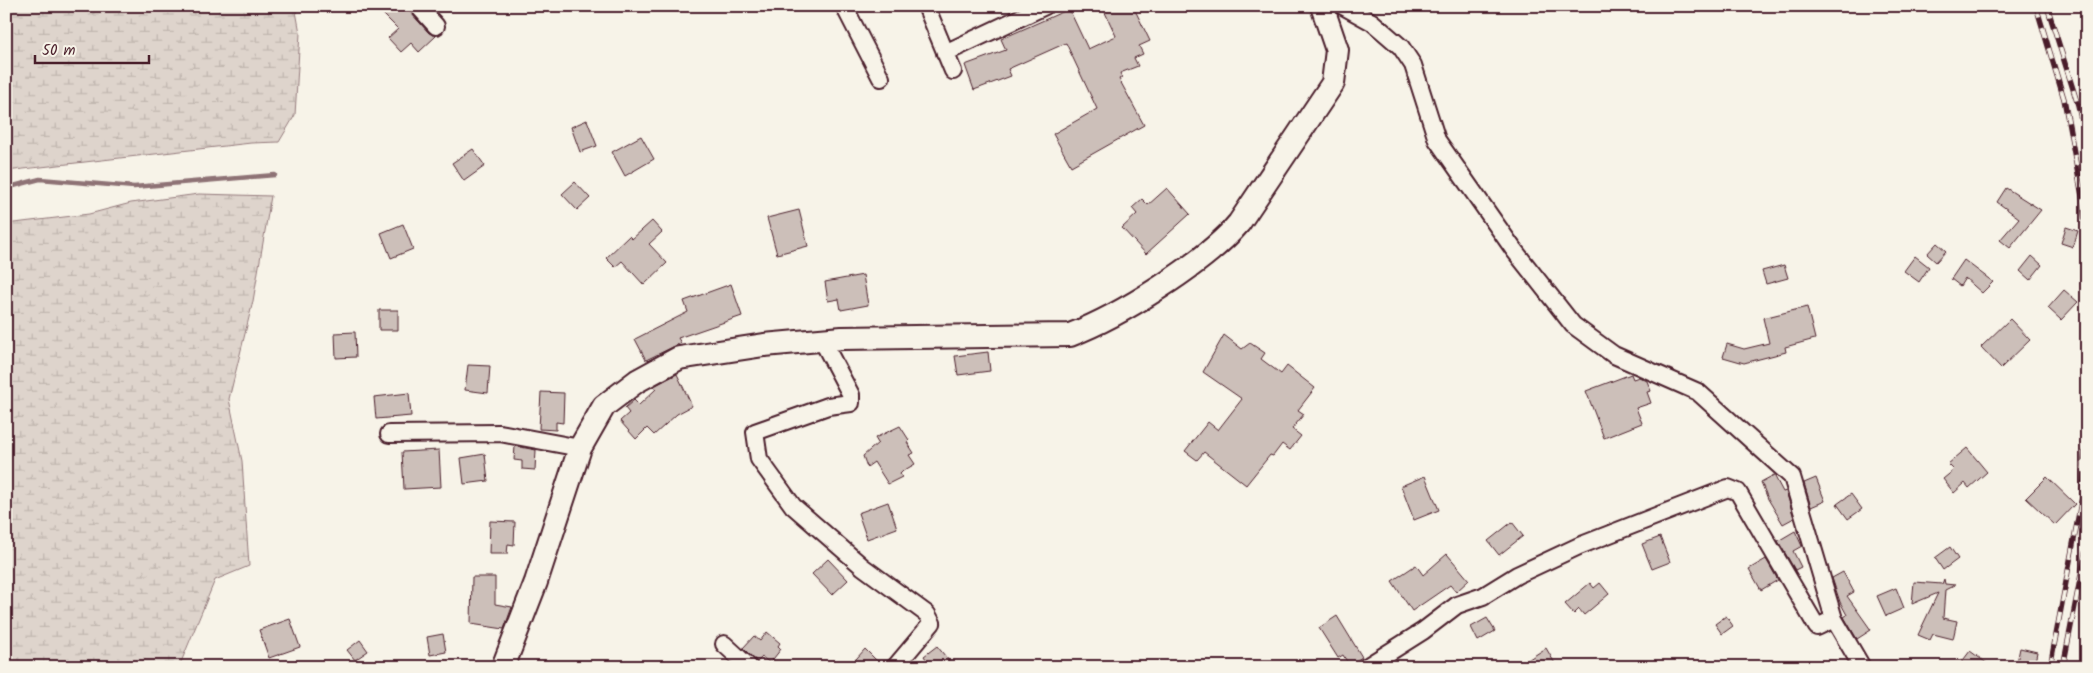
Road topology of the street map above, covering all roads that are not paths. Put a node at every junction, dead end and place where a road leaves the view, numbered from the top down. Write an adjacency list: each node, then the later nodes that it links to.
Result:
1 (418, 6): 7 (street)
2 (844, 6): 10 (street)
3 (926, 6): 8 (street)
4 (1322, 6): 11 (main road)
5 (1343, 6): 14 (street)
6 (1046, 9): 8 (street)
7 (436, 26)
8 (945, 53): 9 (street)
9 (953, 71)
10 (881, 78)
11 (822, 340): 13 (main road); 18 (street)
12 (388, 434): 13 (street)
13 (580, 448): 16 (main road)
14 (1834, 619): 19 (street); 20 (street)
15 (724, 644): 17 (street)
16 (503, 667)
17 (749, 667)
18 (895, 667)
19 (1366, 667)
20 (1862, 667)

